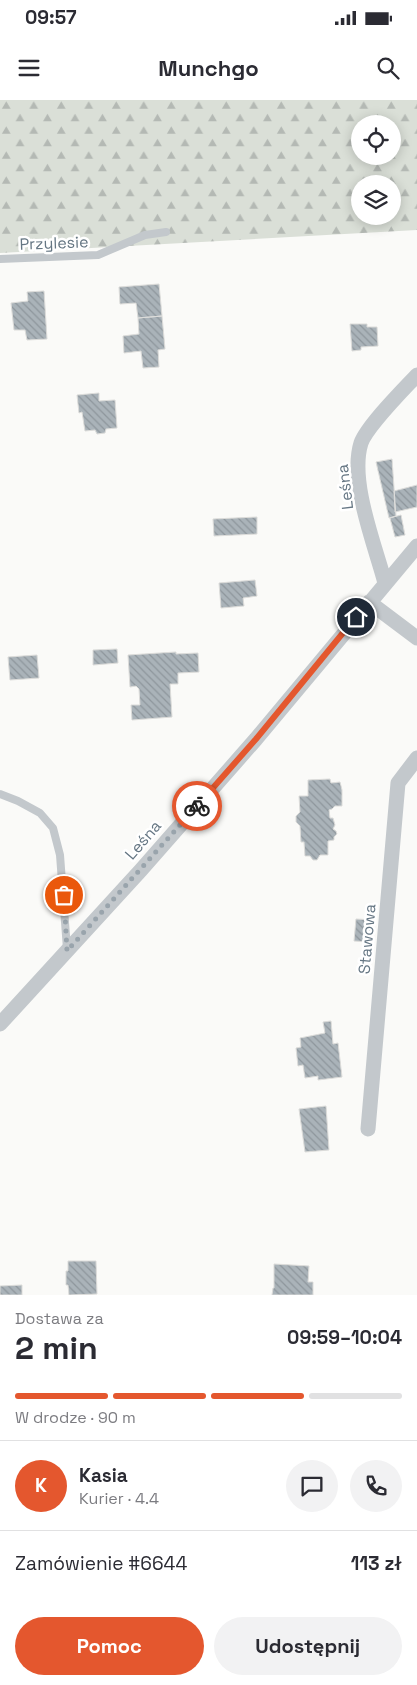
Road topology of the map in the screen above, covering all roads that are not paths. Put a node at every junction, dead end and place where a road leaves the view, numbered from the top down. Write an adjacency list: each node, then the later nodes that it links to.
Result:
1 (166, 232): 2 (lane, Przylesie)
2 (0, 259)
3 (417, 374): 5 (street, Leśna)
4 (417, 546): 5 (street, Leśna)
5 (385, 583): 6 (street, Leśna)
6 (369, 602): 7 (street); 10 (street, Leśna)
7 (417, 638)
8 (417, 758): 12 (street, Stawowa)
9 (0, 794): 10 (lane)
10 (67, 951): 11 (street, Leśna)
11 (0, 1024)
12 (368, 1129)

